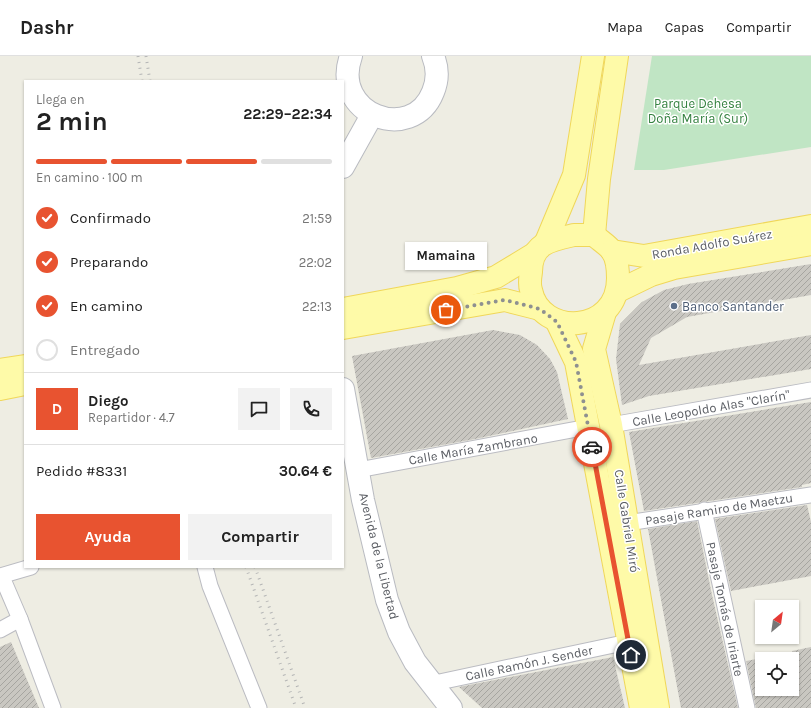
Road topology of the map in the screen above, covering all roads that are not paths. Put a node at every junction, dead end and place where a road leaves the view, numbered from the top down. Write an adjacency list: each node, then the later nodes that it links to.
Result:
1 (351, 56): 5 (main road)
2 (433, 56): 6 (main road)
3 (593, 56): 11 (main road)
4 (617, 56): 9 (main road)
5 (345, 82): 6 (main road)
6 (372, 115): 7 (main road)
7 (344, 165)
8 (811, 226): 12 (main road, Ronda Adolfo Suárez)
9 (594, 235): 11 (main road); 12 (main road)
10 (811, 244): 13 (main road, Ronda Adolfo Suárez)
11 (540, 248): 16 (main road); 17 (main road)
12 (612, 251): 13 (main road)
13 (618, 291): 15 (main road)
14 (344, 309): 16 (main road)
15 (605, 312): 17 (main road); 25 (main road, Calle Gabriel Miró)
16 (367, 314): 17 (main road); 18 (main road)
17 (548, 315): 26 (main road, Calle Gabriel Miró)
18 (344, 327)
19 (24, 366): 20 (main road)
20 (0, 370)
21 (24, 384): 22 (main road)
22 (0, 389)
23 (811, 390): 25 (street, Calle Leopoldo Alas "Clarín")
24 (344, 394): 27 (main road, Avenida de la Libertad)
25 (611, 425): 30 (main road, Calle Gabriel Miró)
26 (588, 427): 27 (street, Calle María Zambrano); 36 (main road, Calle Gabriel Miró)
27 (358, 470): 37 (main road, Avenida de la Libertad)
28 (811, 494): 29 (street, Pasaje Ramiro de Maetzu)
29 (704, 510): 30 (street, Pasaje Ramiro de Maetzu); 43 (street, Pasaje Tomás de Iriarte)
30 (627, 523): 42 (main road, Calle Gabriel Miró)
31 (28, 568): 33 (street)
32 (205, 568): 39 (street)
33 (1, 576): 34 (street)
34 (20, 619): 35 (street); 38 (street)
35 (0, 630)
36 (628, 642): 37 (street, Calle Ramón J. Sender); 41 (main road, Calle Gabriel Miró)
37 (430, 684): 40 (main road, Avenida de la Libertad)
38 (53, 708)
39 (259, 708)
40 (451, 708)
41 (641, 708)
42 (658, 708)
43 (747, 708)

